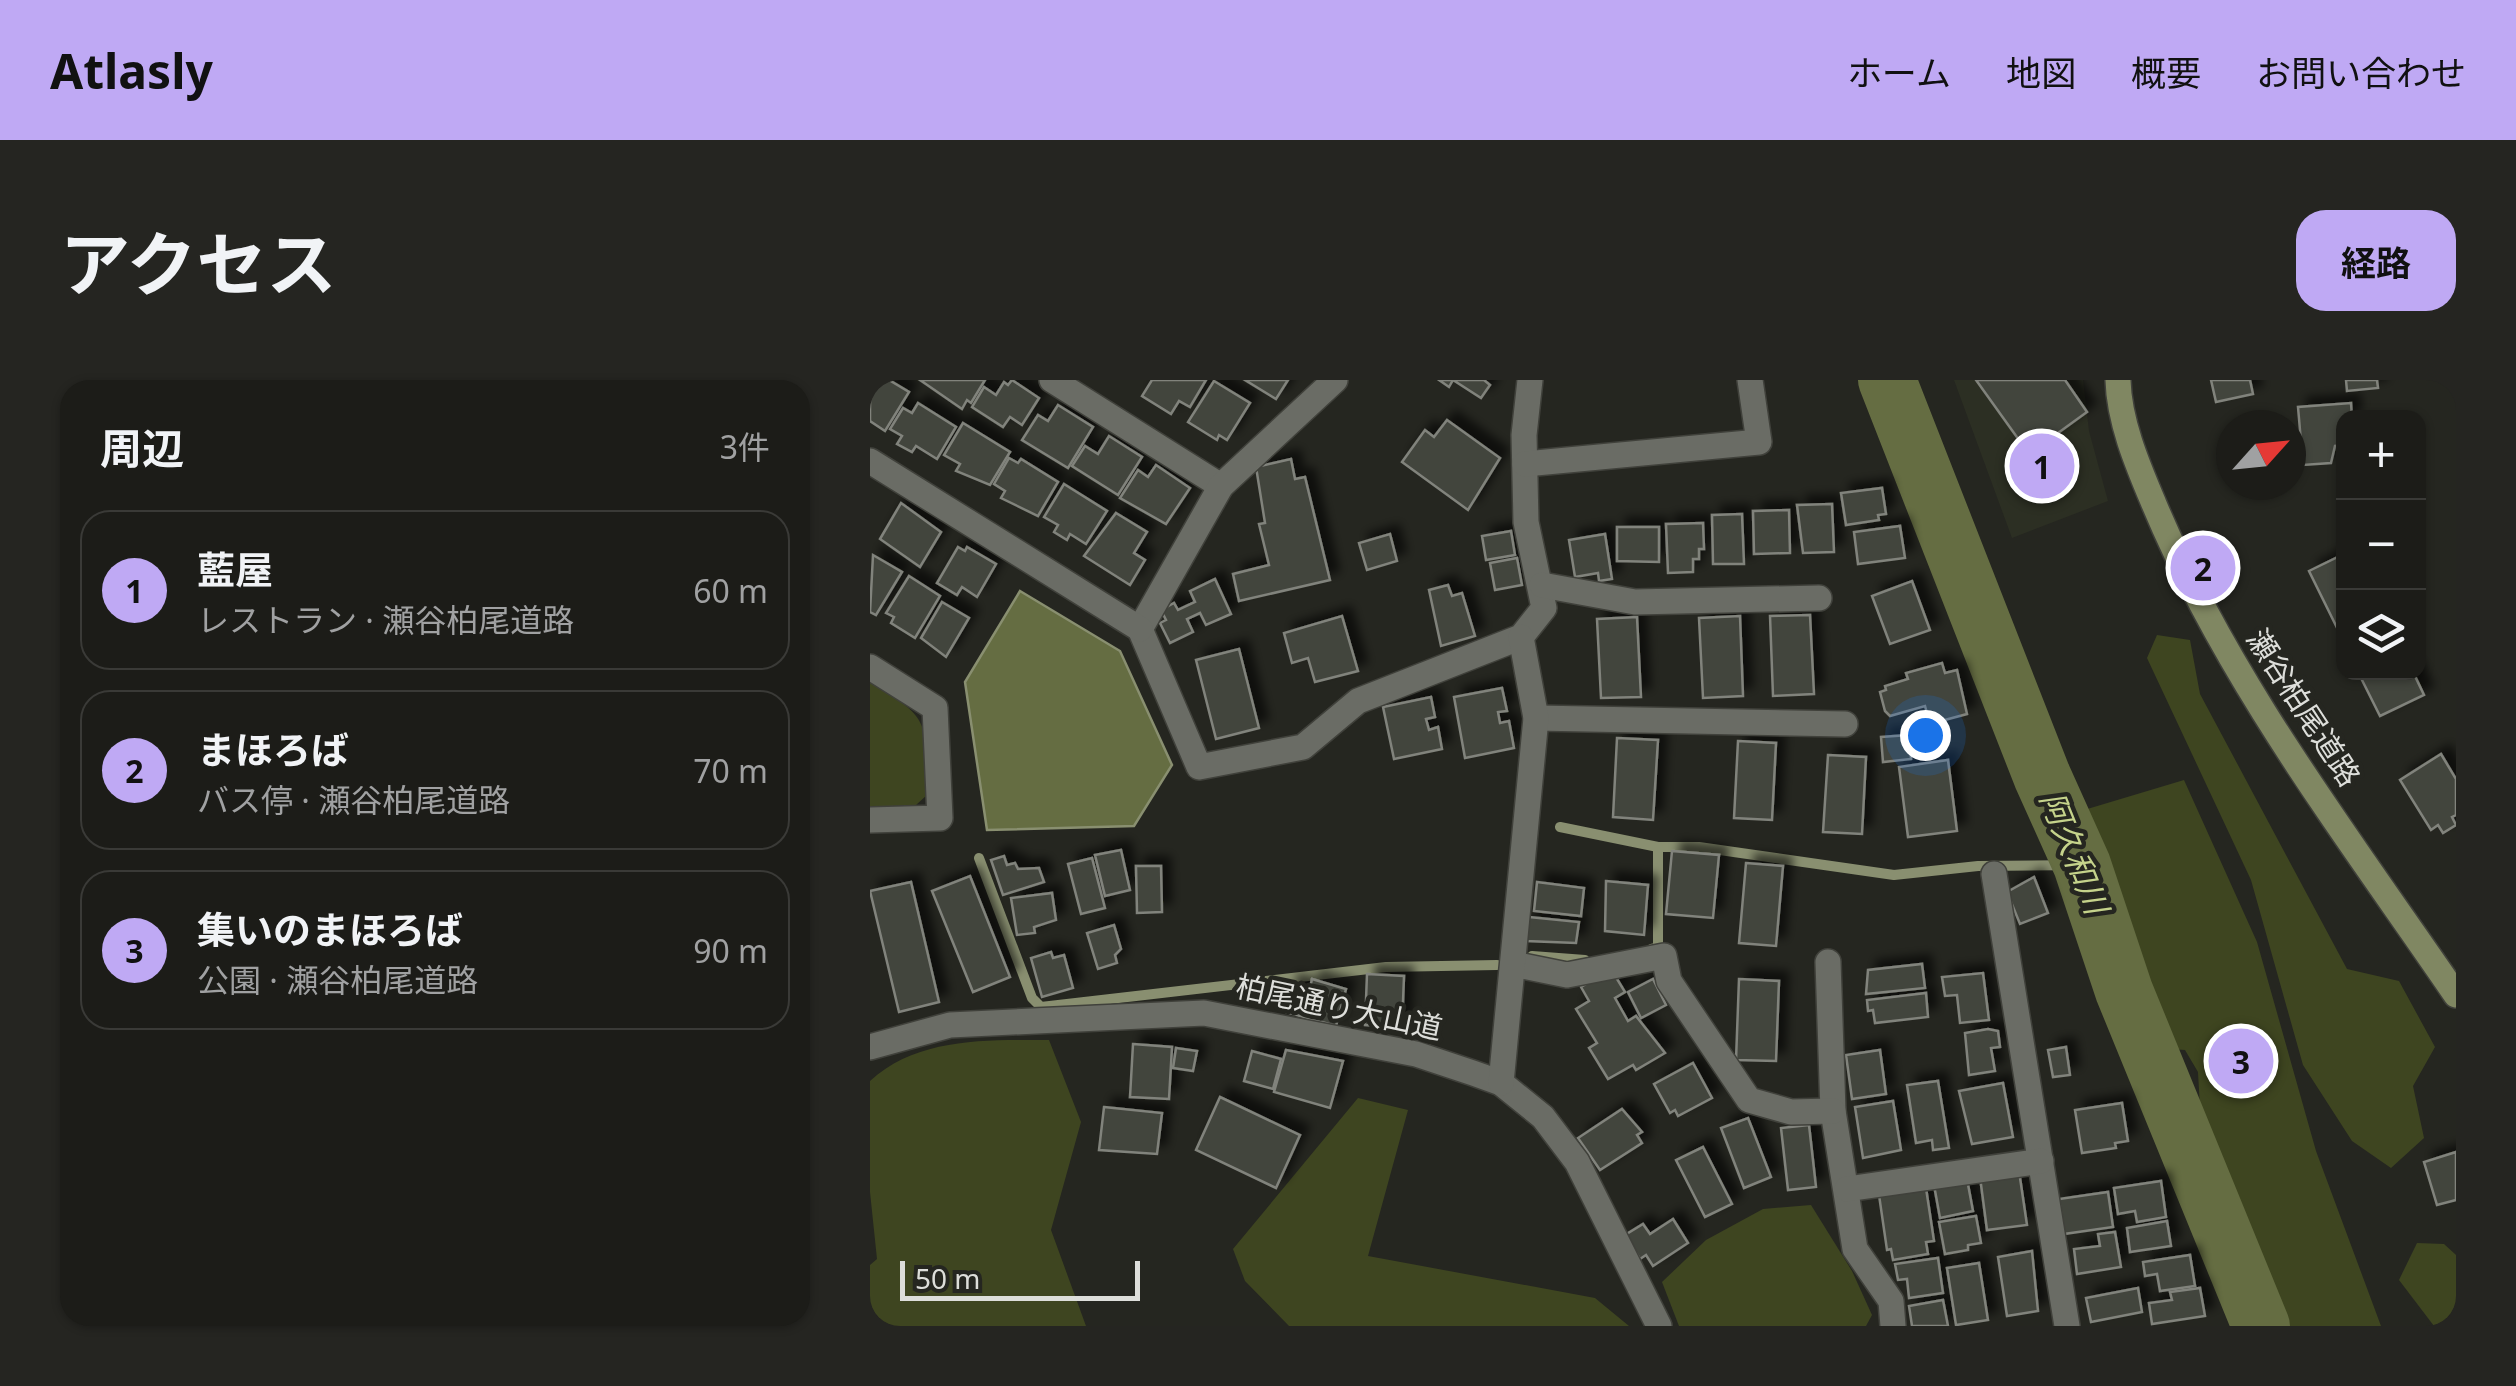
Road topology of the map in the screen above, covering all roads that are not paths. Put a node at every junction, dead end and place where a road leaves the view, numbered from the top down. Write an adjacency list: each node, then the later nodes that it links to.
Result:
1 (1052, 380): 8 (street)
2 (1335, 380): 8 (street)
3 (1530, 380): 7 (street)
4 (1750, 380): 7 (street)
5 (2118, 380): 20 (main road, 瀬谷柏尾道路)
6 (870, 461): 11 (street)
7 (1525, 464): 9 (street)
8 (1221, 486): 11 (street)
9 (1542, 585): 10 (street); 12 (street)
10 (1819, 598)
11 (1140, 629): 12 (street)
12 (1520, 637): 14 (street)
13 (870, 667): 16 (street)
14 (1536, 718): 15 (street); 19 (street)
15 (1845, 724)
16 (870, 820)
17 (1994, 874): 24 (street)
18 (1828, 962): 23 (street)
19 (1513, 964): 22 (street); 23 (street)
20 (2456, 995)
21 (870, 1047): 22 (street, 柏尾通り大山道)
22 (1501, 1084): 26 (street, 柏尾通り大山道)
23 (1833, 1110): 25 (street)
24 (2041, 1162): 25 (street); 28 (street)
25 (1847, 1189): 27 (street)
26 (1659, 1326)
27 (1892, 1326)
28 (2066, 1326)

